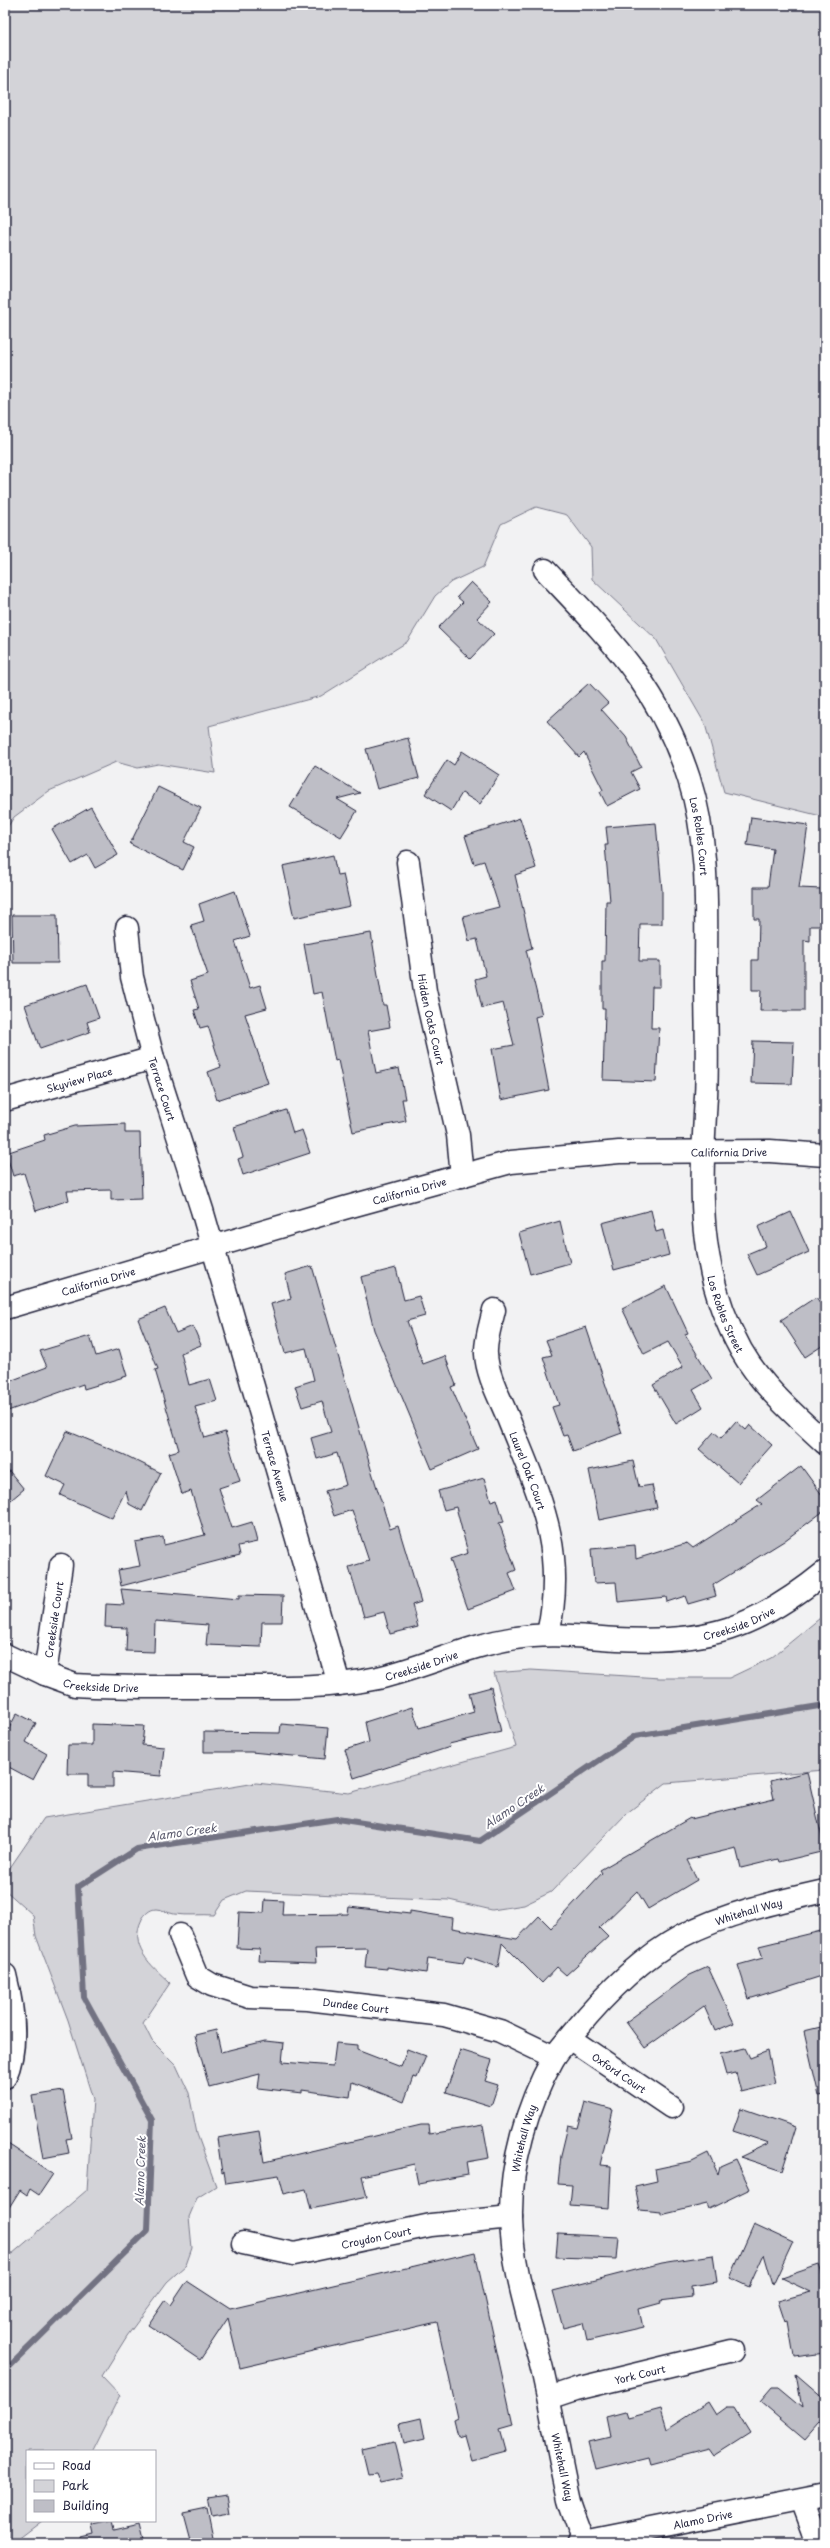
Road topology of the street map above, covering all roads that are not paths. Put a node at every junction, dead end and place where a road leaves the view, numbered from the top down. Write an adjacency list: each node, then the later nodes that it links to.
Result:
1 (545, 570): 6 (street, Los Robles Court)
2 (408, 862): 8 (street, Hidden Oaks Court)
3 (127, 928): 4 (street, Terrace Court)
4 (153, 1058): 5 (street, Skyview Place); 9 (street, Terrace Court)
5 (5, 1100)
6 (702, 1151): 7 (street, California Drive); 8 (street, California Drive); 12 (street, Los Robles Street)
7 (825, 1155)
8 (462, 1176): 9 (street, California Drive)
9 (211, 1248): 10 (street, California Drive); 18 (street, Terrace Avenue)
10 (5, 1308)
11 (494, 1310): 15 (street, Laurel Oak Court)
12 (825, 1443)
13 (61, 1565): 17 (street, Creekside Court)
14 (825, 1572): 15 (street, Creekside Drive)
15 (548, 1634): 18 (street, Creekside Drive)
16 (5, 1655): 17 (street, Creekside Drive)
17 (45, 1674): 18 (street, Creekside Drive)
18 (339, 1684)
19 (825, 1891): 22 (street, Whitehall Way)
20 (180, 1935): 23 (street, Dundee Court)
21 (5, 1975): 24 (street)
22 (569, 2038): 23 (street, Whitehall Way); 25 (street, Oxford Court)
23 (554, 2057): 26 (street, Whitehall Way)
24 (5, 2077)
25 (671, 2106)
26 (511, 2217): 27 (street, Croydon Court); 29 (street, Whitehall Way)
27 (243, 2243)
28 (732, 2351): 29 (street, York Court)
29 (549, 2398): 32 (street, Whitehall Way)
30 (825, 2494): 31 (street, Alamo Drive)
31 (802, 2500): 32 (street, Alamo Drive); 33 (street)
32 (583, 2543)
33 (818, 2543)

